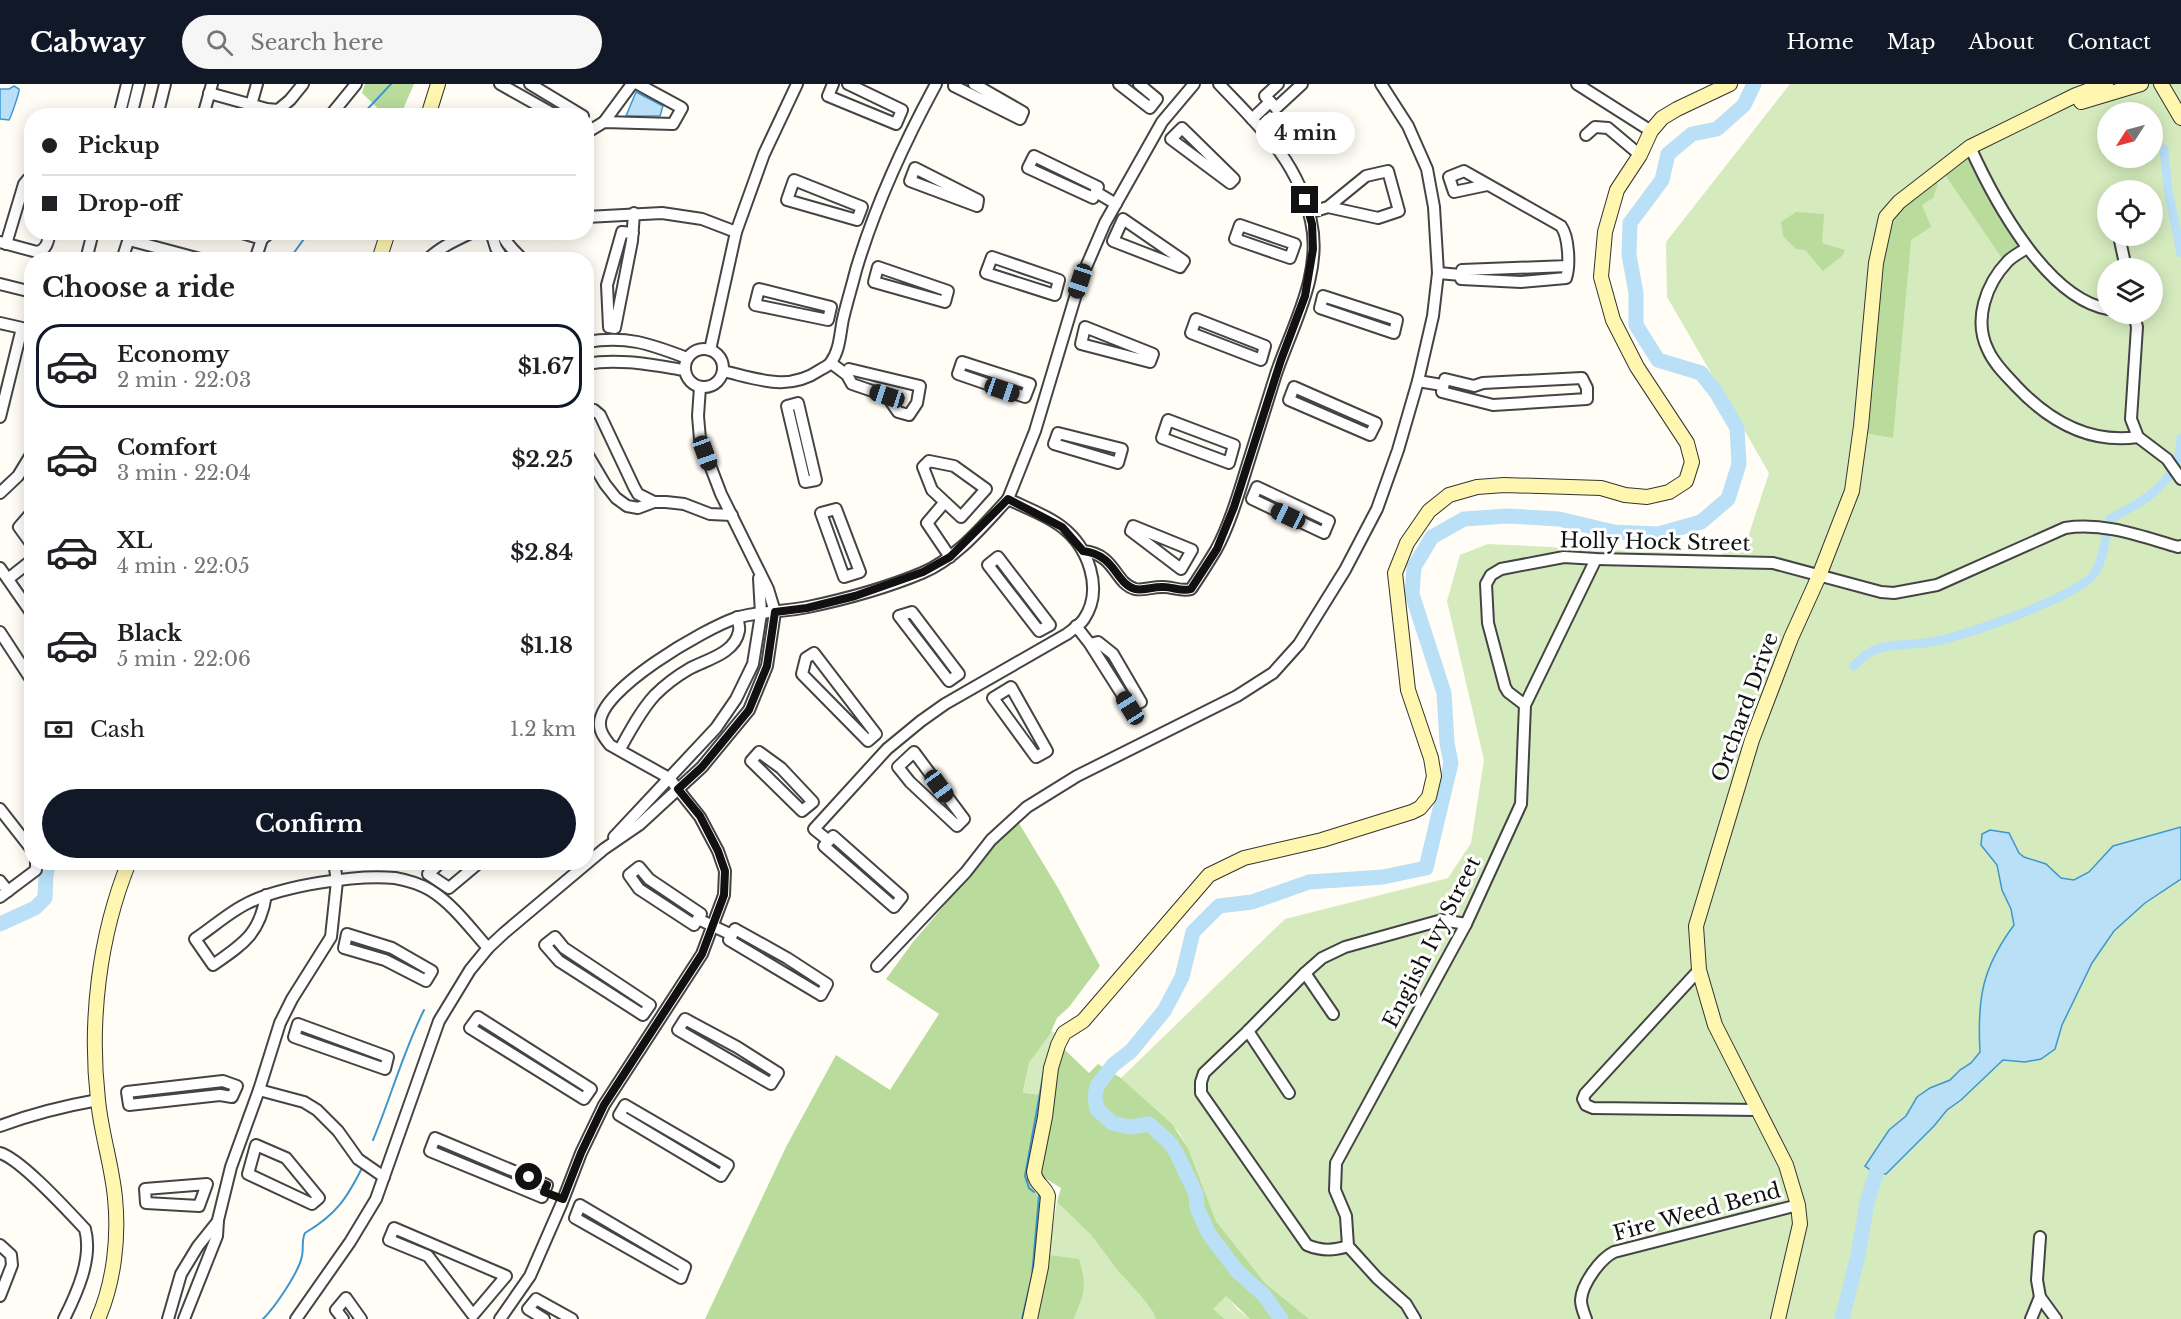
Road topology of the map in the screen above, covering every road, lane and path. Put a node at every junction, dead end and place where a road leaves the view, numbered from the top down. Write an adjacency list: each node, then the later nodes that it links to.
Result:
1 (127, 84): 34 (street)
2 (139, 84): 35 (street)
3 (165, 84): 36 (street)
4 (257, 84): 33 (street)
5 (303, 84): 39 (street)
6 (356, 84): 40 (street)
7 (438, 84): 41 (street)
8 (500, 84): 42 (street)
9 (530, 84): 43 (street)
10 (632, 84): 48 (street)
11 (638, 84): 48 (street)
12 (797, 84): 72 (street)
13 (833, 84): 44 (street)
14 (848, 84): 44 (street)
15 (936, 84): 49 (street)
16 (955, 84): 17 (street)
17 (974, 84)
18 (1119, 84): 32 (street)
19 (1139, 84): 32 (street)
20 (1194, 84): 46 (street)
21 (1219, 84): 47 (street)
22 (1278, 84): 31 (street)
23 (1302, 84): 31 (street)
24 (1381, 84): 61 (street)
25 (1577, 84): 51 (street)
26 (1730, 84): 51 (street)
27 (2106, 84): 54 (street, Orchard Drive)
28 (2141, 84): 54 (street, Orchard Drive)
29 (2161, 84): 45 (street)
30 (210, 89): 33 (street); 37 (street)
31 (1270, 102): 47 (street)
32 (1154, 104): 46 (street)
33 (251, 105): 38 (street)
34 (120, 108)
35 (133, 108)
36 (159, 108)
37 (205, 108)
38 (261, 108)
39 (280, 108)
40 (336, 108)
41 (430, 108)
42 (543, 108)
43 (570, 108)
44 (900, 118): 49 (street)
45 (2181, 118)
46 (1164, 119): 52 (street); 63 (street)
47 (1252, 119): 66 (street)
48 (604, 122): 50 (street)
49 (915, 123): 56 (street)
50 (594, 127)
51 (1651, 130): 55 (street)
52 (1176, 133): 52 (street)
53 (1586, 135): 55 (street)
54 (1976, 144): 79 (street); 151 (street, Orchard Drive)
55 (1640, 155): 252 (street)
56 (896, 167): 57 (street); 69 (street)
57 (912, 174): 57 (street)
58 (24, 184): 78 (street)
59 (1451, 185): 60 (street); 60 (street); 61 (street)
60 (1487, 185): 88 (street)
61 (1431, 190): 88 (street)
62 (1096, 192): 62 (street); 63 (street)
63 (1116, 204): 70 (street)
64 (1328, 207): 64 (street); 66 (street)
65 (634, 213): 68 (street); 72 (street); 73 (street)
66 (1309, 213): 86 (street)
67 (859, 214): 67 (street); 69 (street)
68 (594, 216)
69 (875, 218): 87 (street)
70 (1106, 223): 71 (street); 93 (street)
71 (1118, 231): 71 (street)
72 (736, 232): 104 (street)
73 (633, 233): 73 (street)
74 (48, 240): 81 (street)
75 (142, 240): 82 (street)
76 (454, 240): 83 (street)
77 (502, 240): 84 (street)
78 (3, 243): 80 (street)
79 (2027, 248): 96 (street); 125 (street)
80 (37, 252)
81 (37, 252)
82 (179, 252)
83 (435, 252)
84 (515, 252)
85 (1292, 252): 85 (street); 86 (street)
86 (1313, 258): 94 (street)
87 (856, 269): 89 (street); 98 (street)
88 (1438, 273): 113 (street)
89 (876, 274): 89 (street)
90 (0, 284): 92 (street)
91 (1058, 287): 91 (street); 93 (street)
92 (24, 290)
93 (1076, 295): 101 (street)
94 (1305, 296): 95 (street); 107 (street)
95 (1321, 303): 95 (street)
96 (2097, 307)
97 (829, 314): 97 (street); 98 (street)
98 (843, 318): 109 (street)
99 (0, 322): 123 (street)
100 (2136, 324): 125 (street)
101 (1066, 329): 102 (street); 119 (street)
102 (1083, 336): 102 (street)
103 (594, 341): 106 (street)
104 (710, 350): 106 (street); 111 (street)
105 (1263, 353): 105 (street); 107 (street)
106 (687, 358): 110 (street)
107 (1281, 360): 117 (street)
108 (594, 363): 110 (street)
109 (831, 363): 112 (street); 114 (street)
110 (684, 370): 116 (street)
111 (723, 371): 114 (street); 116 (street)
112 (847, 375): 112 (street)
113 (1418, 381): 115 (street); 201 (street)
114 (791, 383): 121 (street)
115 (1442, 385): 115 (street)
116 (700, 387): 138 (street)
117 (1272, 387): 120 (street); 128 (street)
118 (1027, 390): 118 (street); 119 (street)
119 (1045, 394): 124 (street)
120 (1291, 394): 120 (street)
121 (792, 405): 121 (street)
122 (594, 410): 136 (street)
123 (0, 417)
124 (1035, 431): 126 (street); 135 (street)
125 (2139, 437): 131 (street)
126 (1056, 438): 126 (street)
127 (1231, 454): 127 (street); 128 (street)
128 (1249, 460): 132 (street)
129 (594, 465): 136 (street)
130 (24, 466): 133 (street)
131 (2181, 479)
132 (1240, 489): 134 (street); 149 (street)
133 (0, 493)
134 (1254, 494): 134 (street)
135 (1008, 499): 142 (street); 143 (street)
136 (654, 502): 138 (street)
137 (944, 503): 137 (street); 143 (street)
138 (732, 515): 146 (street)
139 (24, 521): 140 (street)
140 (24, 533)
141 (2180, 547): 151 (street, Holly Hock Street)
142 (1083, 551): 149 (street); 158 (street)
143 (950, 557): 153 (street)
144 (1186, 559): 144 (street); 149 (street)
145 (1596, 559): 151 (street, Holly Hock Street); 168 (street, English Ivy Street); 168 (street, Holly Hock Street)
146 (756, 561): 155 (street); 156 (street)
147 (24, 566): 152 (street)
148 (0, 568): 152 (street)
149 (1204, 568)
150 (850, 575): 150 (street); 153 (street)
151 (1819, 576): 202 (street, Orchard Drive)
152 (8, 579): 154 (street)
153 (860, 594): 155 (street)
154 (24, 602)
155 (775, 612): 156 (street); 174 (street)
156 (761, 614): 157 (street); 173 (street)
157 (737, 617): 171 (street); 171 (street)
158 (1076, 626): 161 (street); 162 (street)
159 (1044, 628): 159 (street); 161 (street)
160 (0, 632): 163 (street)
161 (1053, 642): 165 (street)
162 (1090, 644): 162 (street)
163 (24, 669)
164 (954, 677): 164 (street); 166 (street)
165 (990, 677): 166 (street); 167 (street)
166 (967, 691): 170 (street)
167 (1001, 693): 167 (street)
168 (1525, 705): 195 (street, English Ivy Street)
169 (872, 738): 169 (street); 170 (street)
170 (890, 747): 172 (street); 177 (street)
171 (620, 749): 173 (street)
172 (906, 760): 172 (street)
173 (669, 778): 174 (street); 180 (street)
174 (678, 789): 180 (street); 196 (street)
175 (807, 807): 175 (street); 177 (street)
176 (0, 809): 178 (street)
177 (821, 820): 179 (street)
178 (24, 840)
179 (829, 841): 179 (street)
180 (604, 849): 181 (street)
181 (594, 858)
182 (36, 870): 192 (street)
183 (126, 870): 215 (street)
184 (335, 870): 189 (street)
185 (432, 870): 190 (street)
186 (470, 870): 190 (street)
187 (579, 870): 200 (street)
188 (0, 881): 192 (street)
189 (337, 881): 191 (street); 193 (street); 198 (street)
190 (439, 883): 191 (street)
191 (430, 890): 200 (street)
192 (4, 894)
193 (266, 895): 193 (street)
194 (698, 919): 194 (street); 196 (street)
195 (1466, 924): 203 (street); 234 (street, English Ivy Street)
196 (713, 926): 197 (street); 206 (street)
197 (732, 934): 197 (street)
198 (331, 937): 199 (street); 207 (street)
199 (345, 940): 199 (street)
200 (488, 948): 224 (street)
201 (877, 966)
202 (1699, 970): 218 (street, Orchard Drive); 218 (street)
203 (1305, 973): 205 (street); 210 (street)
204 (647, 1009): 204 (street); 206 (street)
205 (1334, 1014)
206 (662, 1016): 208 (street); 217 (street)
207 (280, 1023): 209 (street); 211 (street)
208 (682, 1024): 208 (street)
209 (295, 1030): 209 (street)
210 (1248, 1031): 213 (street); 234 (street)
211 (259, 1090): 216 (street); 224 (street)
212 (234, 1092): 212 (street); 216 (street)
213 (1289, 1093)
214 (587, 1095): 214 (street); 217 (street)
215 (98, 1101): 220 (street); 244 (street)
216 (254, 1101): 222 (street)
217 (605, 1103): 219 (street); 228 (street)
218 (1758, 1110): 229 (street, Orchard Drive)
219 (622, 1111): 219 (street)
220 (0, 1126)
221 (0, 1153): 243 (street)
222 (235, 1156): 223 (street); 227 (street)
223 (252, 1161): 223 (street)
224 (384, 1177): 247 (street)
225 (544, 1192): 225 (street); 228 (street)
226 (203, 1196): 226 (street); 227 (street)
227 (223, 1198): 231 (street)
228 (562, 1202): 230 (street); 237 (street)
229 (1798, 1205): 254 (street, Fire Weed Bend); 255 (street, Orchard Drive)
230 (578, 1211): 230 (street)
231 (218, 1220): 235 (street); 236 (street)
232 (2040, 1238): 240 (street)
233 (0, 1245): 238 (street)
234 (1348, 1246): 253 (street)
235 (178, 1285): 236 (street); 245 (street)
236 (194, 1295): 246 (street)
237 (518, 1295): 241 (street); 242 (street)
238 (0, 1296)
239 (490, 1297): 239 (street); 242 (street)
240 (2040, 1297): 256 (street); 257 (street)
241 (532, 1304): 250 (street); 251 (street)
242 (503, 1316)
243 (64, 1319)
244 (98, 1319)
245 (168, 1319)
246 (184, 1319)
247 (296, 1319)
248 (343, 1319): 249 (street)
249 (361, 1319)
250 (544, 1319)
251 (572, 1319)
252 (1030, 1319)
253 (1415, 1319)
254 (1586, 1319)
255 (1778, 1319)
256 (2031, 1319)
257 (2056, 1319)

